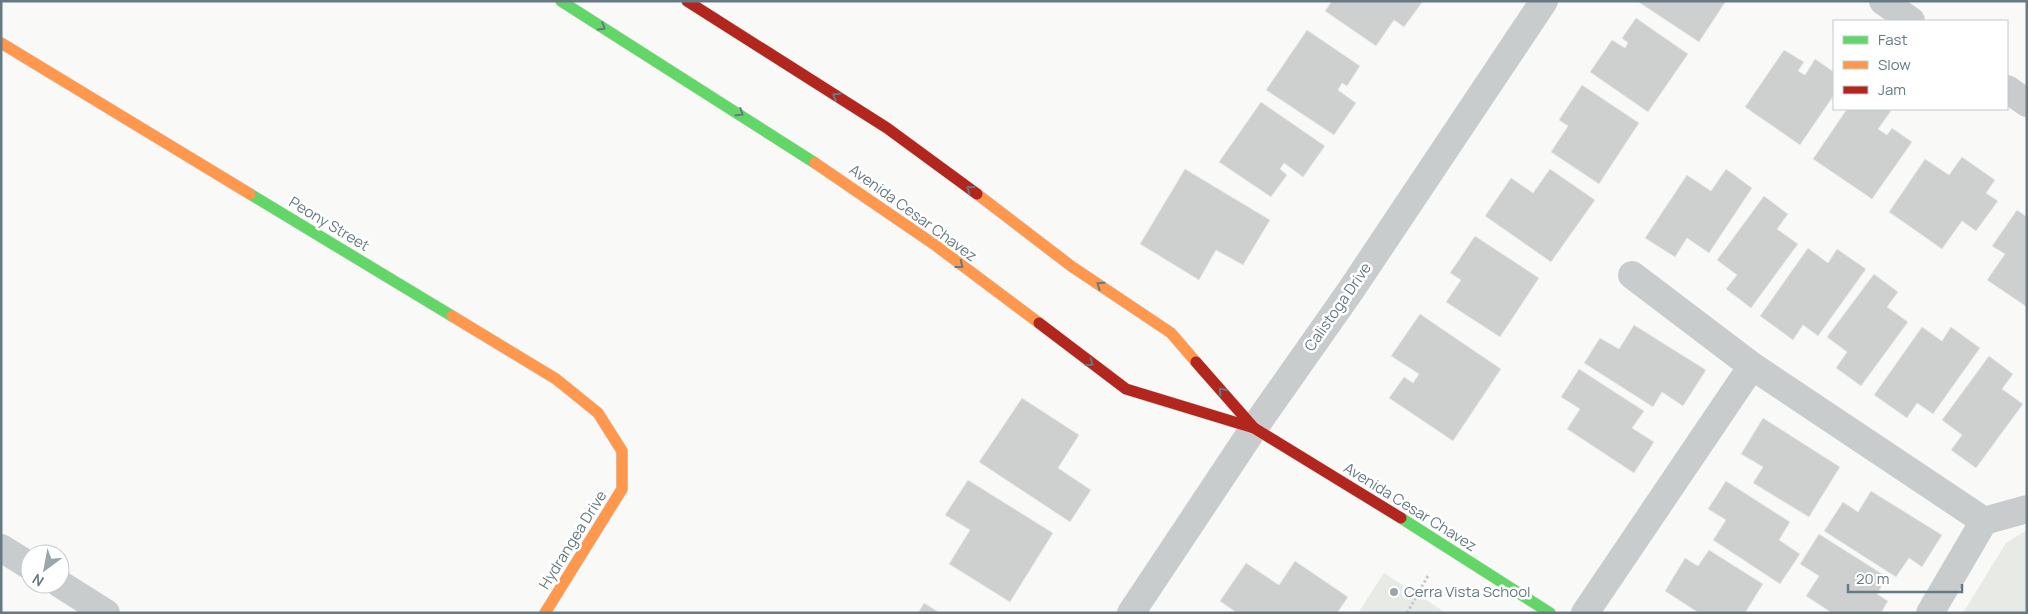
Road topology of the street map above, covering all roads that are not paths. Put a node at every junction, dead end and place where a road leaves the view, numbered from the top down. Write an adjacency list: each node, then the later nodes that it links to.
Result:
1 (561, 1): 11 (street, Avenida Cesar Chavez, one-way to 11)
2 (687, 1): 11 (street, Avenida Cesar Chavez, one-way to 2)
3 (1544, 1): 11 (street, Calistoga Drive)
4 (1883, 1): 5 (street)
5 (1910, 20)
6 (1, 42): 12 (street, Peony Street)
7 (2008, 90): 8 (street)
8 (2027, 103)
9 (1632, 275): 10 (street)
10 (1752, 366): 14 (street); 22 (street)
11 (1254, 428): 20 (street, Calistoga Drive); 21 (street, Avenida Cesar Chavez)
12 (622, 451): 19 (street, Hydrangea Drive)
13 (2027, 509): 14 (street)
14 (1984, 521): 23 (street)
15 (1, 548): 16 (street)
16 (20, 560)
17 (70, 590): 18 (street)
18 (106, 613)
19 (545, 613)
20 (1131, 613)
21 (1550, 613)
22 (1585, 613)
23 (1930, 613)

